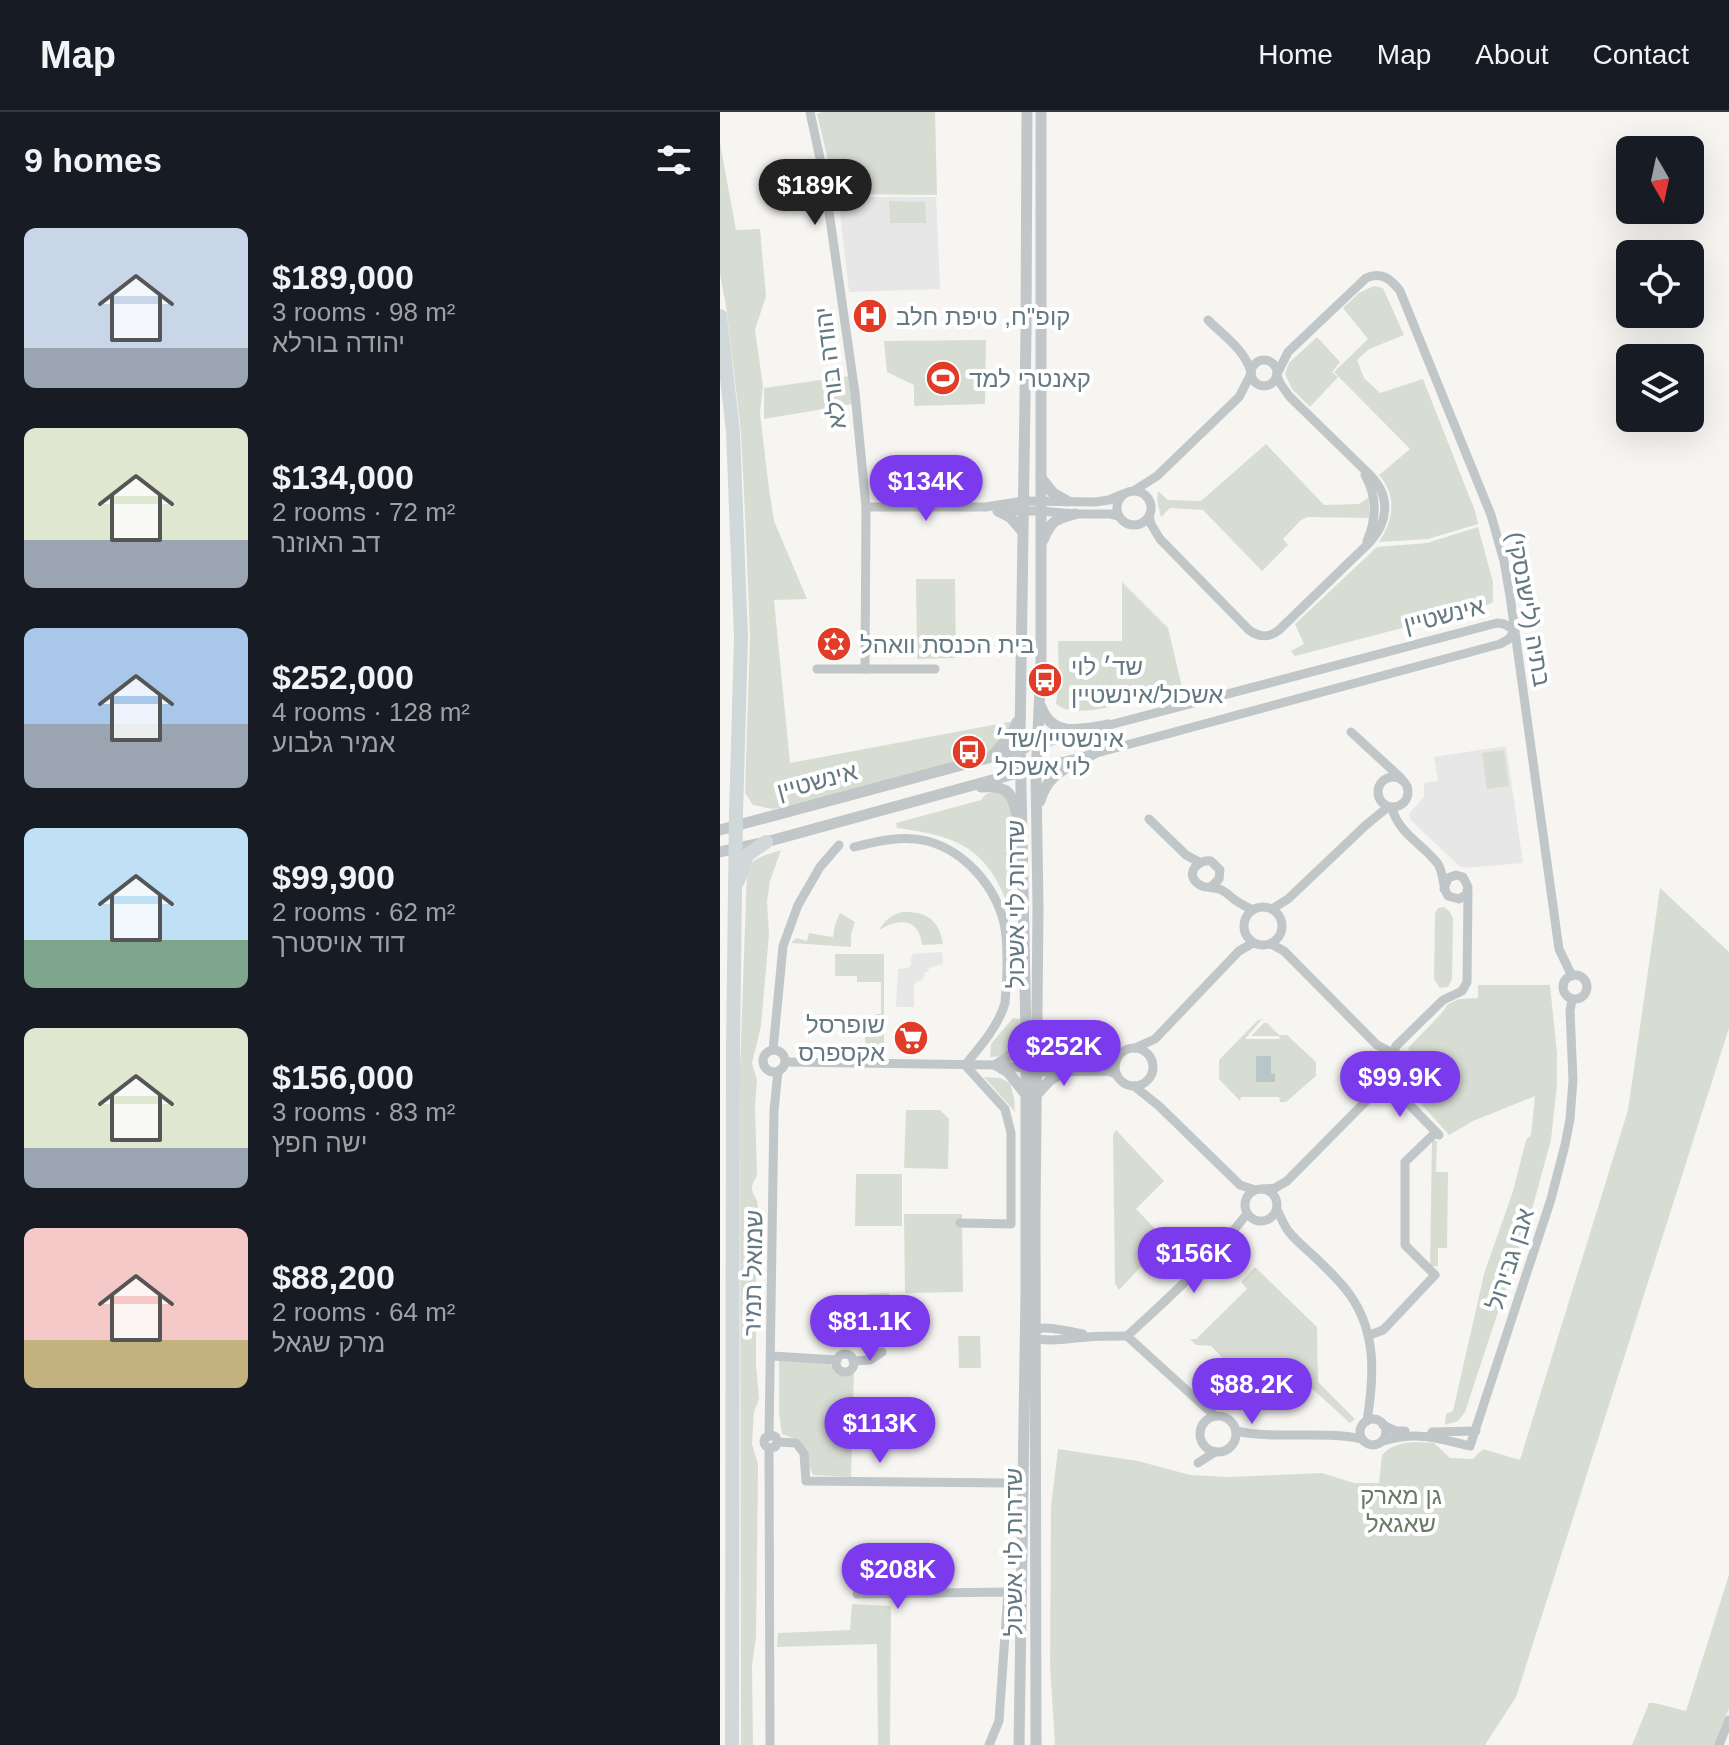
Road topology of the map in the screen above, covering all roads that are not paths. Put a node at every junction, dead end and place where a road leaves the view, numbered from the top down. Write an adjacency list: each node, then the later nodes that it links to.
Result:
1 (810, 112): 22 (street, יהודה בורלא)
2 (1027, 112): 20 (street, שדרות לוי אשכול)
3 (1041, 112): 15 (street, שדרות לוי אשכול)
4 (720, 316): 53 (highway)
5 (1208, 320): 7 (street)
6 (1288, 352): 8 (street); 10 (street); 31 (street, בתיה (לישנסקי))
7 (1242, 353): 8 (street); 9 (street)
8 (1264, 361): 9 (street); 10 (street)
9 (1251, 373): 11 (street); 13 (street)
10 (1278, 374): 11 (street); 12 (street)
11 (1264, 387): 12 (street); 13 (street)
12 (1289, 396): 29 (street)
13 (1239, 397): 14 (street)
14 (1157, 476): 16 (street); 19 (street)
15 (1041, 477): 18 (street); 21 (street, שדרות לוי אשכול)
16 (1135, 490): 17 (street); 19 (street)
17 (1123, 494): 18 (street); 25 (street)
18 (1067, 501): 21 (street)
19 (1151, 505): 26 (street)
20 (1023, 506): 21 (street); 23 (street); 28 (street, שדרות לוי אשכול)
21 (1040, 506): 24 (street); 30 (street, שדרות לוי אשכול)
22 (866, 507): 23 (street); 33 (street, יהודה בורלא)
23 (992, 509): 28 (street)
24 (1075, 514): 25 (street); 30 (street)
25 (1119, 516): 27 (street)
26 (1149, 516): 27 (street); 29 (street)
27 (1134, 525): 29 (street)
28 (1022, 531): 36 (street, שדרות לוי אשכול)
29 (1160, 539)
30 (1040, 548): 35 (street, שדרות לוי אשכול)
31 (1515, 630): 37 (street, אינשטיין); 42 (street, אינשטיין); 74 (street, בתיה (לישנסקי))
32 (817, 669): 33 (street)
33 (865, 669): 34 (street)
34 (935, 669)
35 (1038, 699): 37 (street); 39 (street, שדרות לוי אשכול)
36 (1021, 706): 41 (street, שדרות לוי אשכול); 43 (street)
37 (1109, 725): 39 (street, אינשטיין)
38 (1351, 732): 40 (street)
39 (1038, 745): 41 (street, אינשטיין); 44 (street, שדרות לוי אשכול)
40 (1365, 746): 46 (street); 47 (street)
41 (1021, 749): 43 (street, אינשטיין); 45 (street, שדרות לוי אשכול)
42 (1093, 754): 44 (street, אינשטיין); 52 (street)
43 (988, 758): 53 (street, אינשטיין)
44 (1036, 768): 45 (street, אינשטיין); 52 (street, שדרות לוי אשכול)
45 (1021, 772): 48 (street, אינשטיין); 59 (street, שדרות לוי אשכול)
46 (1403, 781): 47 (street); 49 (street)
47 (1380, 783): 50 (street)
48 (956, 790): 55 (street, אינשטיין); 59 (street)
49 (1405, 801): 50 (street); 61 (street)
50 (1387, 805): 64 (street); 67 (street)
51 (1149, 819): 60 (street)
52 (1037, 825): 77 (street, שדרות לוי אשכול)
53 (735, 826): 54 (street, אינשטיין); 58 (highway)
54 (720, 830)
55 (766, 842): 58 (street, אינשטיין); 63 (highway)
56 (839, 845): 80 (street)
57 (854, 847): 85 (street, שדרות לוי אשכול)
58 (728, 851): 63 (highway)
59 (1022, 851): 77 (street, שדרות לוי אשכול)
60 (1196, 865): 62 (street); 62 (street)
61 (1456, 875): 64 (street); 65 (street)
62 (1216, 882): 68 (street)
63 (735, 889): 129 (highway)
64 (1444, 889): 66 (street)
65 (1468, 891): 66 (street); 69 (street)
66 (1455, 899): 69 (street)
67 (1276, 913): 68 (street); 71 (street)
68 (1249, 914): 70 (street)
69 (1467, 921): 81 (street)
70 (1244, 933): 72 (street); 73 (street)
71 (1274, 941): 72 (street); 76 (street)
72 (1253, 943): 73 (street)
73 (1239, 951): 78 (street)
74 (1572, 976): 75 (street); 75 (street)
75 (1572, 1000): 118 (street, אבן גבירול)
76 (1358, 1026): 81 (street); 87 (street)
77 (1031, 1037): 86 (street); 88 (street, שדרות לוי אשכול); 89 (street)
78 (1155, 1039): 79 (street); 82 (street)
79 (1135, 1048): 82 (street); 83 (street)
80 (773, 1050): 84 (street); 90 (street)
81 (1392, 1053): 87 (street); 94 (street)
82 (1151, 1059): 93 (street)
83 (1116, 1061): 89 (street); 91 (street)
84 (785, 1062): 85 (street); 90 (street)
85 (965, 1065): 86 (street); 105 (street)
86 (996, 1065): 88 (street); 96 (street)
87 (1372, 1065): 92 (street)
88 (1032, 1068): 89 (street); 96 (street, שדרות לוי אשכול)
89 (1065, 1068): 91 (street); 96 (street)
90 (773, 1070): 111 (street, שמואל תמיר)
91 (1117, 1075): 95 (street)
92 (1374, 1077): 94 (street); 97 (street)
93 (1148, 1081): 95 (street); 98 (street)
94 (1390, 1084): 97 (street); 108 (street)
95 (1134, 1086): 98 (street)
96 (1031, 1095): 107 (street, שדרות לוי אשכול)
97 (1368, 1099): 99 (street)
98 (1159, 1106): 100 (street)
99 (1287, 1181): 101 (street); 103 (street)
100 (1240, 1185): 101 (street); 102 (street)
101 (1259, 1189): 102 (street); 103 (street)
102 (1245, 1201): 104 (street)
103 (1277, 1207): 104 (street); 106 (street)
104 (1255, 1219): 106 (street); 109 (street)
105 (960, 1223)
106 (1288, 1231): 108 (street)
107 (1032, 1334): 109 (street); 132 (street, שדרות לוי אשכול); 133 (street, שדרות לוי אשכול)
108 (1370, 1335): 112 (street)
109 (1127, 1336): 113 (street)
110 (882, 1352): 111 (street)
111 (772, 1356): 123 (street, שמואל תמיר)
112 (1371, 1396): 116 (street); 117 (street)
113 (1196, 1400): 114 (street); 115 (street)
114 (1215, 1416): 115 (street); 120 (street)
115 (1205, 1422): 124 (street)
116 (1365, 1423): 117 (street); 119 (street); 121 (street)
117 (1382, 1423): 118 (street); 122 (street)
118 (1476, 1431): 122 (street, אבן גבירול)
119 (1341, 1435): 120 (street); 121 (street)
120 (1235, 1436): 124 (street)
121 (1362, 1439): 122 (street)
122 (1383, 1441)
123 (772, 1442): 126 (street); 130 (street, שמואל תמיר)
124 (1210, 1452): 125 (street)
125 (1198, 1463)
126 (1007, 1483)
127 (857, 1594): 131 (street, שדרות לוי אשכול)
128 (1729, 1721): 134 (street)
129 (732, 1745)
130 (770, 1745)
131 (989, 1745)
132 (1019, 1745)
133 (1036, 1745)
134 (1719, 1745)

